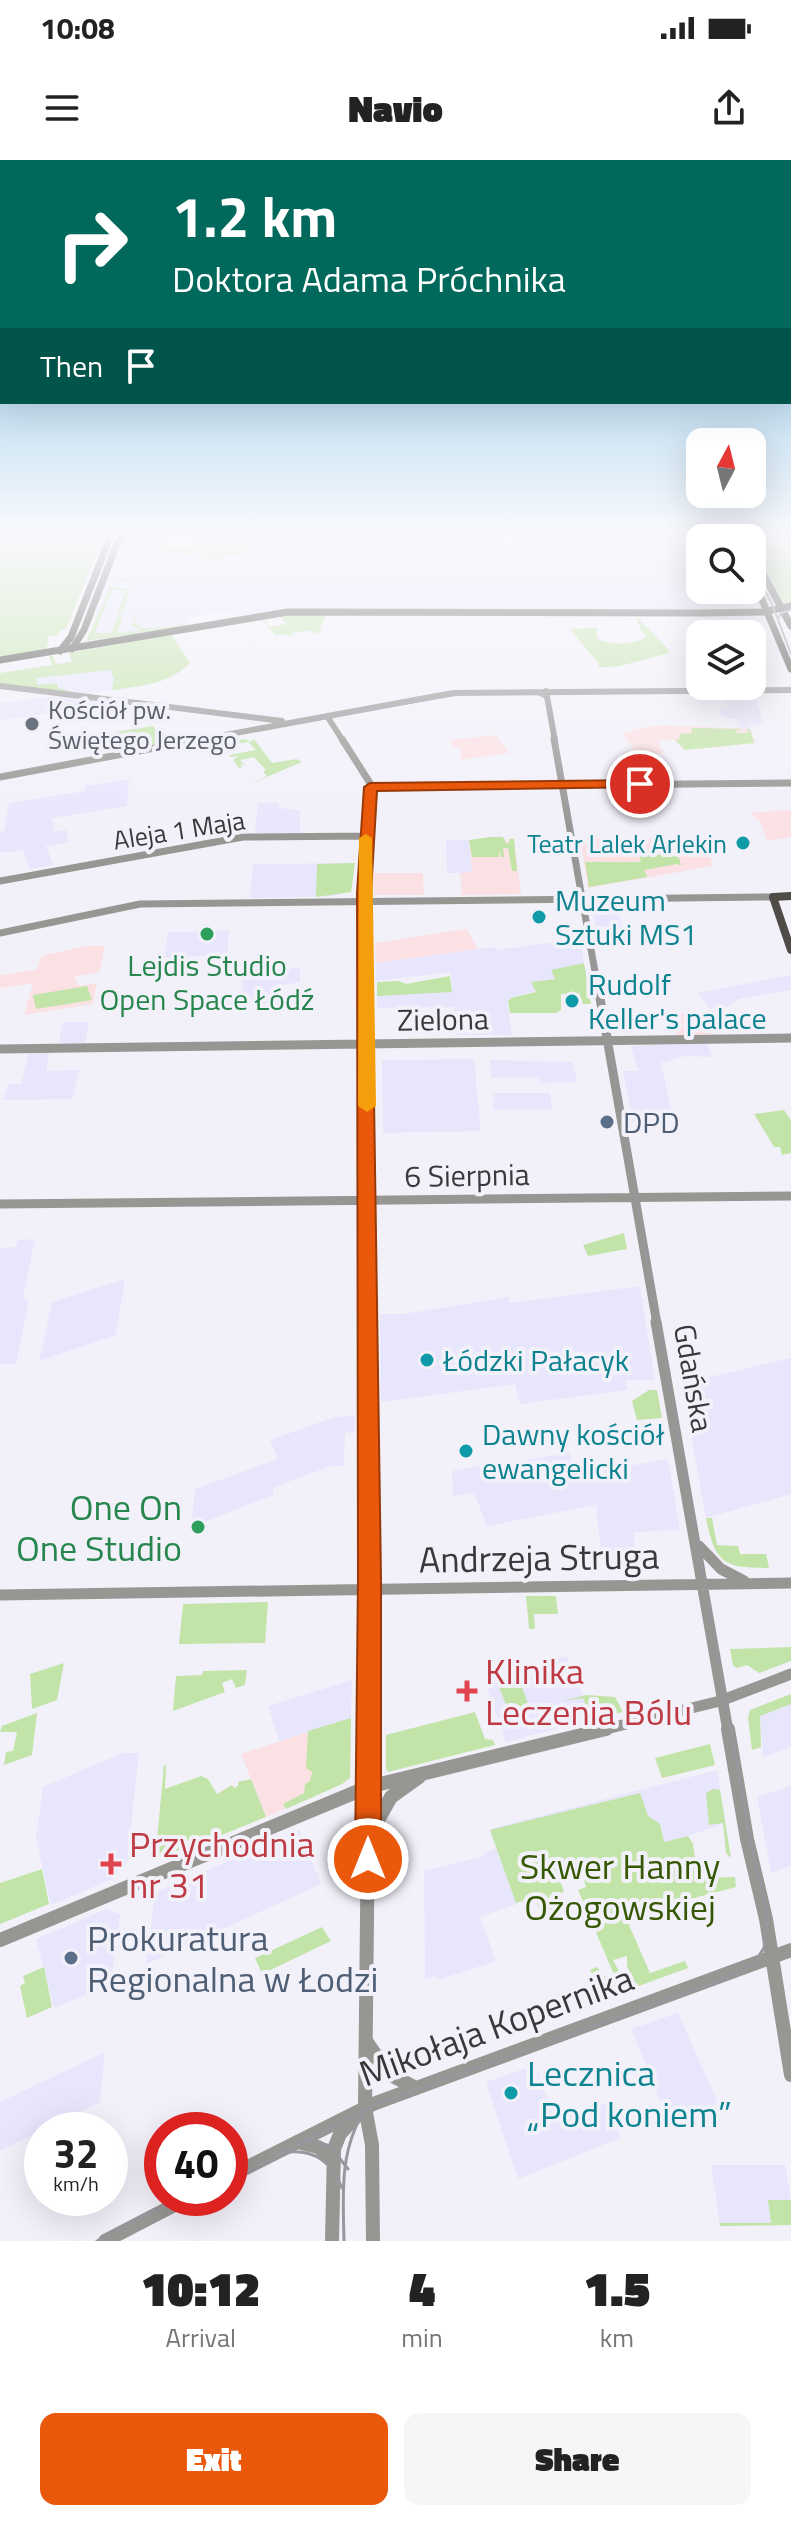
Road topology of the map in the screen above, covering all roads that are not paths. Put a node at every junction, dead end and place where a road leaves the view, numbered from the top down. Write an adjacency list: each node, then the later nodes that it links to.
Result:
1 (73, 632): 8 (main road)
2 (82, 632): 5 (main road)
3 (169, 632): 6 (main road)
4 (776, 632): 10 (main road)
5 (78, 642): 6 (main road); 7 (main road)
6 (93, 645): 7 (main road)
7 (72, 649): 8 (main road)
8 (60, 651): 9 (main road)
9 (0, 660)
10 (791, 669)
11 (0, 686): 15 (street)
12 (791, 690): 13 (street)
13 (546, 691): 14 (street); 18 (street, Gdańska)
14 (327, 716): 15 (street); 19 (street)
15 (289, 723): 16 (street)
16 (0, 777)
17 (791, 783): 18 (street)
18 (562, 785): 19 (street); 25 (street, Gdańska)
19 (370, 787): 20 (street)
20 (366, 836): 21 (street, Aleja 1 Maja); 24 (street)
21 (0, 881)
22 (791, 896): 23 (main road)
23 (773, 897): 25 (street); 27 (main road)
24 (364, 898): 25 (street); 26 (street); 30 (street)
25 (582, 899): 29 (street, Gdańska)
26 (0, 933)
27 (791, 950)
28 (791, 1038): 29 (street, Zielona)
29 (607, 1040): 30 (street, Zielona); 33 (street, Gdańska)
30 (367, 1044): 31 (street, Zielona); 34 (street)
31 (0, 1049)
32 (791, 1196): 33 (street, 6 Sierpnia)
33 (635, 1197): 34 (street, 6 Sierpnia); 36 (street, Gdańska)
34 (367, 1200): 35 (street, 6 Sierpnia); 40 (street)
35 (0, 1204)
36 (696, 1541): 37 (street, Gdańska); 38 (street)
37 (703, 1583): 38 (street, Andrzeja Struga); 40 (street, Andrzeja Struga); 43 (street, Gdańska)
38 (751, 1583): 39 (street, Andrzeja Struga)
39 (791, 1583)
40 (370, 1592): 41 (street, Andrzeja Struga); 45 (street)
41 (0, 1595)
42 (791, 1674): 43 (street)
43 (723, 1700): 44 (street); 49 (street, Gdańska)
44 (429, 1772): 45 (street); 46 (street)
45 (368, 1787): 46 (street); 47 (street)
46 (368, 1836): 50 (street)
47 (0, 1940)
48 (791, 1950): 49 (street, Mikołaja Kopernika)
49 (771, 1958): 51 (street, Gdańska); 52 (street, Mikołaja Kopernika)
50 (366, 2041): 52 (street); 53 (street)
51 (791, 2075)
52 (414, 2087): 53 (street, Mikołaja Kopernika)
53 (365, 2107): 54 (street, Mikołaja Kopernika); 55 (street); 60 (street)
54 (295, 2142): 55 (street); 56 (street, Mikołaja Kopernika)
55 (333, 2159): 59 (street)
56 (248, 2167)
57 (153, 2216): 58 (street)
58 (105, 2241)
59 (332, 2241)
60 (373, 2241)

